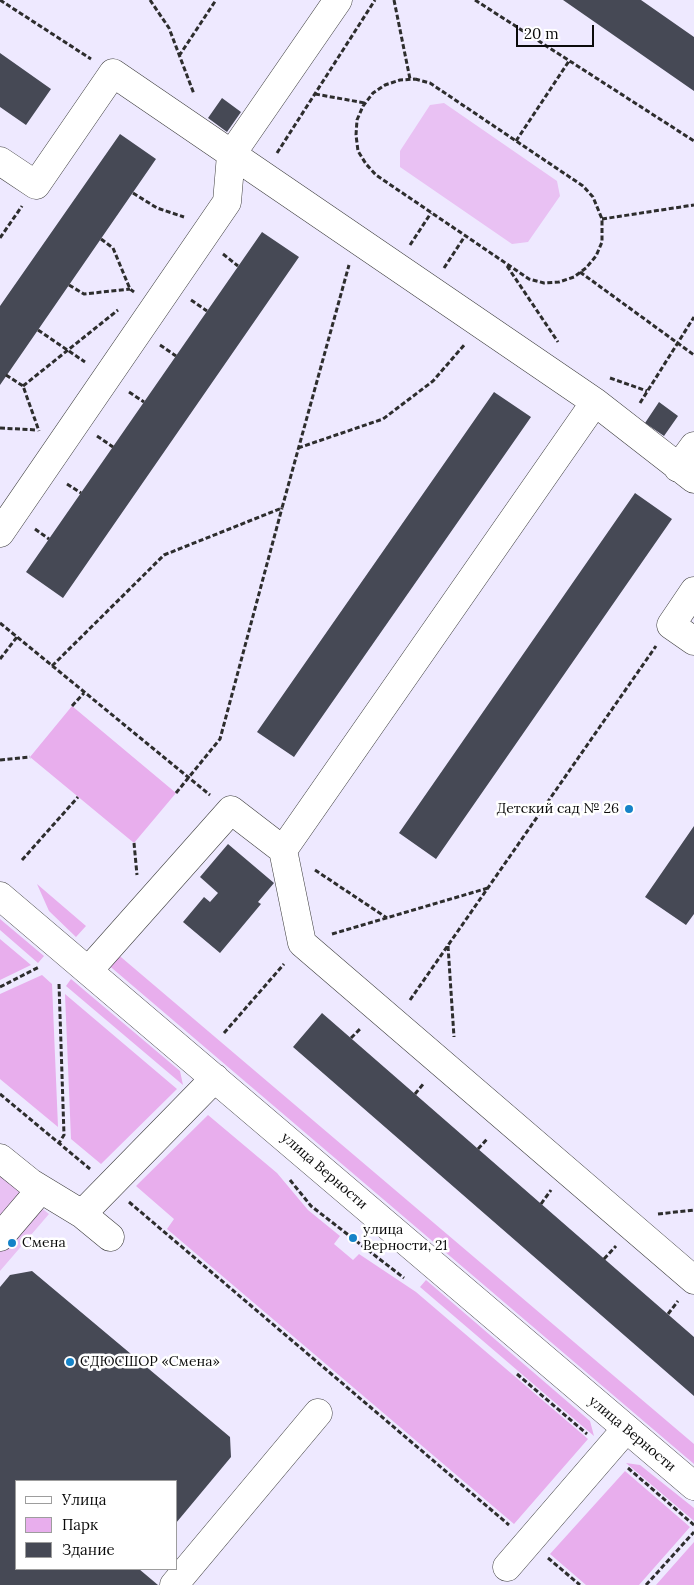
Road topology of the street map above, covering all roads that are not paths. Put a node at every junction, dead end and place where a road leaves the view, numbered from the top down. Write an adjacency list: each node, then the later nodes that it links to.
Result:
1 (338, 0): 2 (street)
2 (231, 155): 3 (street); 4 (street); 7 (street)
3 (0, 161)
4 (595, 402): 6 (street); 10 (street)
5 (694, 446): 6 (street)
6 (686, 474)
7 (0, 533)
8 (694, 591): 9 (street)
9 (694, 641)
10 (283, 850): 12 (street); 19 (street)
11 (0, 896): 12 (street, улица Верности)
12 (88, 971): 13 (street, улица Верности)
13 (215, 1078): 16 (street); 21 (street, улица Верности)
14 (0, 1158): 15 (street)
15 (41, 1190): 16 (street); 17 (street)
16 (82, 1214): 18 (street)
17 (0, 1237)
18 (110, 1237)
19 (694, 1280)
20 (318, 1412): 24 (street)
21 (626, 1429): 22 (street, улица Верности); 23 (street)
22 (694, 1486)
23 (507, 1568)
24 (174, 1585)

